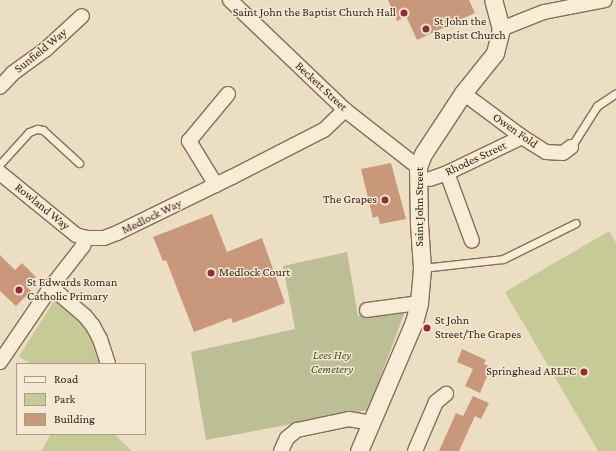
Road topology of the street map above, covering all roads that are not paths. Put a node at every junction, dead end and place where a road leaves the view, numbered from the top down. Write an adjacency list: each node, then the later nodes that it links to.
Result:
1 (230, 0): 10 (street, Beckett Street)
2 (493, 0): 5 (street)
3 (605, 0): 5 (street)
4 (82, 16): 6 (street, Sunfield Way)
5 (501, 29): 7 (street, Saint John Street)
6 (0, 87)
7 (463, 93): 11 (street, Owen Fold); 15 (street, Saint John Street)
8 (616, 93): 12 (lane)
9 (228, 94): 19 (street)
10 (345, 110): 15 (street, Beckett Street); 19 (street, Medlock Way)
11 (522, 138): 12 (street, Owen Fold); 17 (street, Rhodes Street)
12 (571, 147)
13 (79, 163): 14 (lane)
14 (0, 164)
15 (418, 167): 23 (street, Saint John Street)
16 (0, 173): 21 (street, Rowland Way)
17 (448, 173): 18 (street, Rhodes Street); 22 (street)
18 (430, 179)
19 (216, 185): 21 (street, Medlock Way)
20 (576, 223): 23 (lane)
21 (86, 238): 24 (street)
22 (472, 241)
23 (422, 268): 25 (street, Saint John Street)
24 (51, 287): 27 (street); 29 (street)
25 (419, 303): 26 (street); 31 (street, Saint John Street)
26 (367, 310)
27 (5, 352): 28 (street)
28 (0, 362)
29 (108, 363)
30 (446, 394): 34 (street)
31 (372, 423): 32 (street); 33 (street, Saint John Street)
32 (281, 451)
33 (359, 451)
34 (415, 451)

